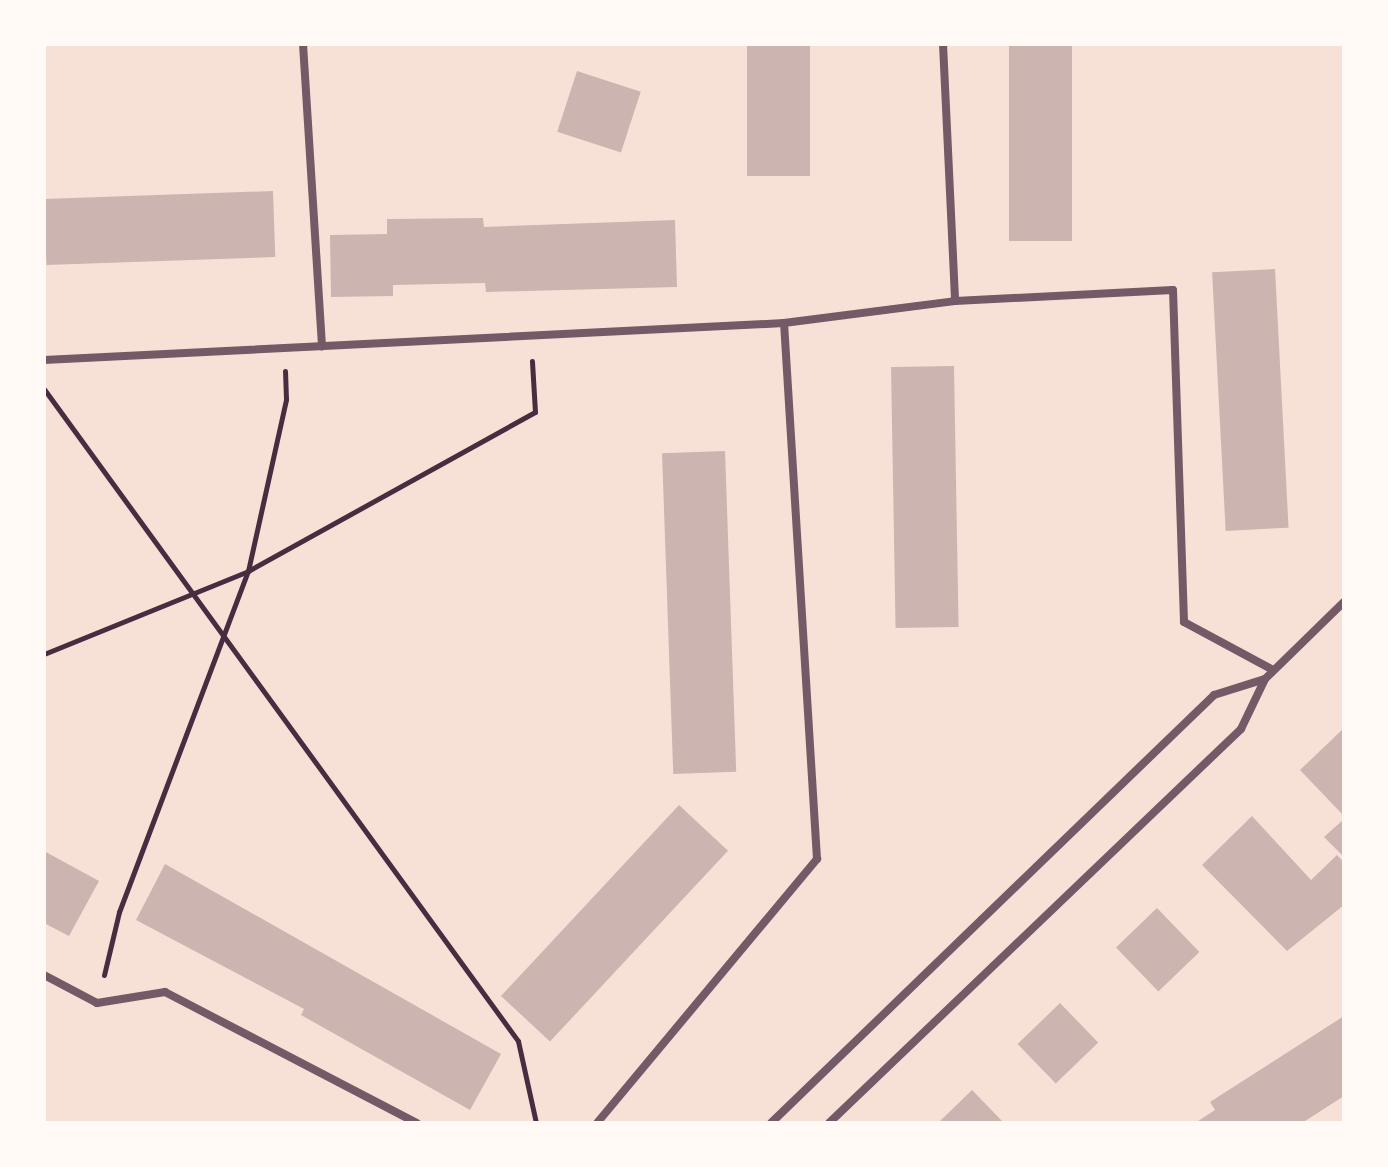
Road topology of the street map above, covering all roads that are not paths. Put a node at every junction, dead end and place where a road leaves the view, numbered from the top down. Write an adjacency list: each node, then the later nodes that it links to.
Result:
1 (303, 44): 5 (street)
2 (943, 44): 3 (street)
3 (955, 301): 4 (street); 8 (street)
4 (784, 323): 5 (street); 12 (street)
5 (322, 346): 6 (street)
6 (44, 360)
7 (1344, 602): 8 (street)
8 (1273, 670): 9 (street)
9 (1265, 679): 13 (street); 14 (street)
10 (44, 975): 11 (street)
11 (417, 1123)
12 (597, 1123)
13 (771, 1123)
14 (829, 1123)

